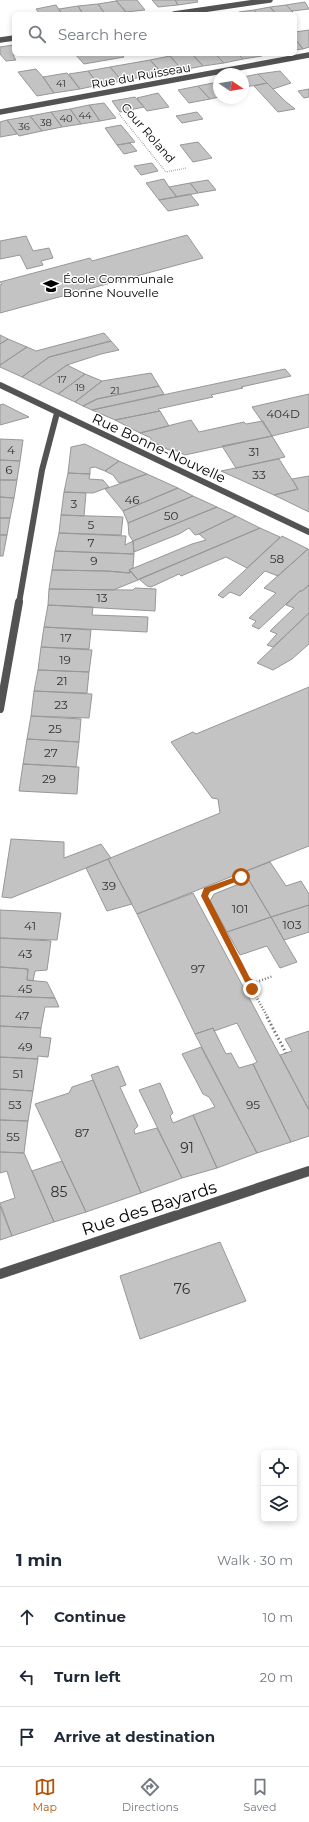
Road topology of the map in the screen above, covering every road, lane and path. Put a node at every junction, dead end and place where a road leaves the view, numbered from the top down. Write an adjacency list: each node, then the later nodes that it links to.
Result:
1 (270, 0): 2 (street)
2 (188, 12)
3 (12, 38): 4 (street)
4 (0, 40)
5 (309, 55): 6 (street, Rue du Ruisseau)
6 (102, 93): 7 (street, Rue du Ruisseau); 8 (path, Cour Roland)
7 (0, 112)
8 (186, 168)
9 (0, 385): 10 (street, Rue Bonne-Nouvelle)
10 (57, 413): 11 (street, Rue Bonne-Nouvelle); 12 (street)
11 (309, 532)
12 (0, 710)
13 (241, 877): 15 (path)
14 (273, 976): 15 (path)
15 (254, 983): 16 (path)
16 (286, 1053)
17 (309, 1171): 18 (street, Rue des Bayards)
18 (0, 1274)

